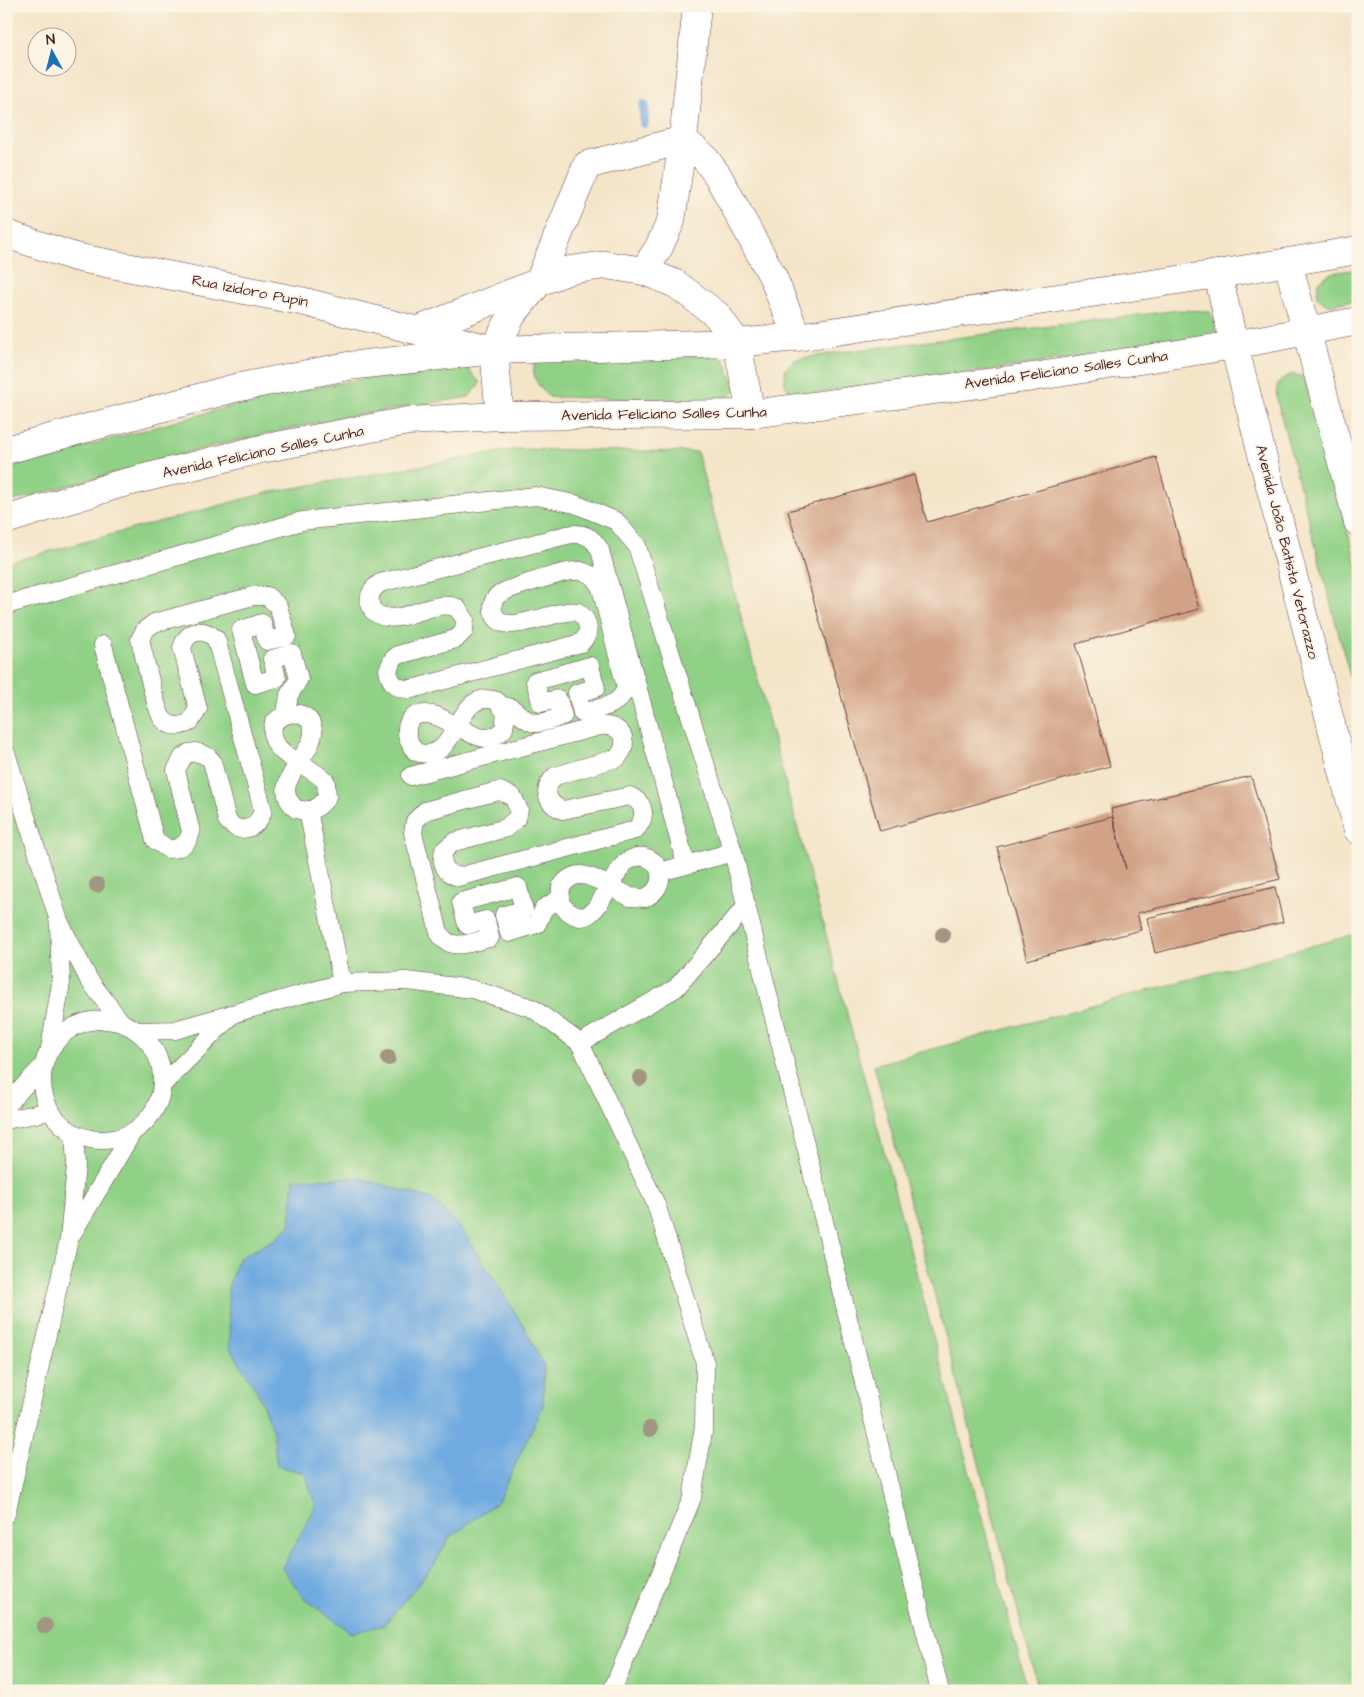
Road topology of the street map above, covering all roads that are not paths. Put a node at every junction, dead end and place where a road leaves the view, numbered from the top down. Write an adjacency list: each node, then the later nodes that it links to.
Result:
1 (697, 6): 2 (main road)
2 (683, 140): 6 (main road); 8 (main road); 12 (main road)
3 (6, 234): 10 (main road, Rua Izidoro Pupin)
4 (1358, 250): 5 (main road)
5 (1288, 262): 7 (main road); 11 (main road)
6 (644, 270): 8 (main road); 13 (main road)
7 (1218, 274): 12 (main road); 14 (main road, Avenida João Batista Vetorazzo)
8 (539, 282): 10 (main road); 15 (main road)
9 (1358, 321): 11 (main road, Avenida Feliciano Salles Cunha)
10 (419, 330): 15 (main road, Rua Izidoro Pupin)
11 (1306, 332): 14 (main road, Avenida Feliciano Salles Cunha); 20 (main road)
12 (797, 337): 13 (main road)
13 (737, 343): 15 (main road); 16 (main road)
14 (1234, 345): 16 (main road, Avenida Feliciano Salles Cunha); 29 (main road, Avenida João Batista Vetorazzo)
15 (494, 350): 17 (main road); 18 (main road)
16 (751, 414): 17 (main road, Avenida Feliciano Salles Cunha)
17 (500, 416): 19 (main road, Avenida Feliciano Salles Cunha)
18 (6, 450)
19 (6, 520)
20 (1358, 522)
21 (6, 605): 30 (lane)
22 (103, 645): 24 (lane)
23 (502, 706): 23 (lane); 31 (lane)
24 (286, 713): 26 (lane); 26 (lane)
25 (6, 753): 36 (lane)
26 (299, 762): 28 (lane); 28 (lane)
27 (411, 776): 34 (lane)
28 (308, 810): 37 (lane)
29 (1358, 830)
30 (733, 852): 31 (lane); 35 (lane)
31 (686, 864): 32 (lane)
32 (660, 872): 33 (lane); 33 (lane)
33 (610, 886): 34 (lane); 34 (lane)
34 (560, 899)
35 (746, 906): 41 (lane); 54 (lane)
36 (59, 920): 39 (lane); 42 (lane)
37 (342, 983): 38 (lane); 41 (lane)
38 (233, 1014): 40 (lane); 44 (lane)
39 (121, 1022): 40 (lane); 42 (lane)
40 (139, 1031): 44 (lane)
41 (580, 1043): 53 (lane)
42 (50, 1048): 43 (lane)
43 (43, 1066): 45 (lane); 46 (lane)
44 (163, 1084): 48 (lane)
45 (6, 1105)
46 (51, 1111): 47 (lane); 49 (lane)
47 (6, 1120)
48 (132, 1133): 49 (lane); 50 (lane)
49 (74, 1134): 50 (lane)
50 (69, 1239): 51 (lane)
51 (10, 1482): 52 (lane)
52 (6, 1514)
53 (612, 1691)
54 (940, 1691)

